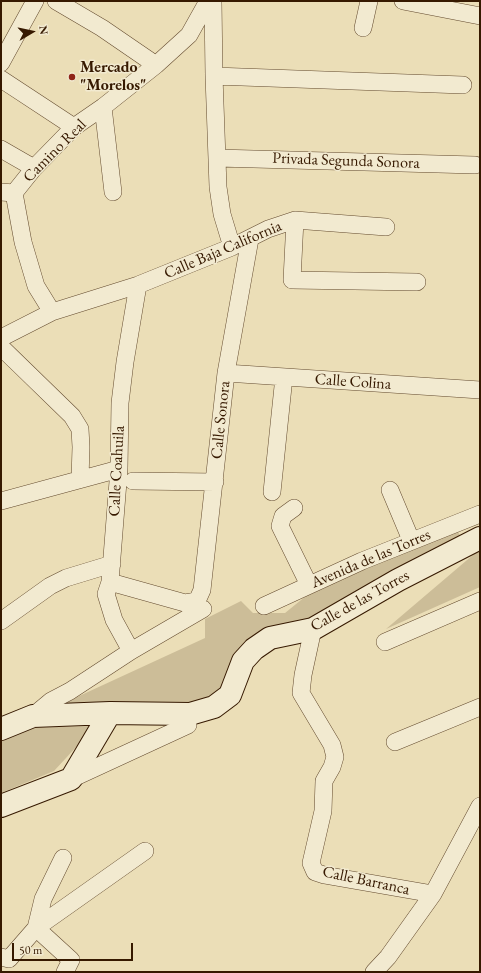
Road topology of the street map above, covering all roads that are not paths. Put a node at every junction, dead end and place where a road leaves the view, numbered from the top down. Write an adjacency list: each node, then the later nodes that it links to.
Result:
1 (35, 1): 9 (street)
2 (56, 1): 10 (street)
3 (208, 1): 10 (street, Camino Real)
4 (213, 1): 11 (street)
5 (369, 1): 8 (street)
6 (403, 1): 7 (street)
7 (480, 16)
8 (363, 28)
9 (1, 63)
10 (156, 65): 14 (street, Camino Real)
11 (214, 76): 13 (street); 17 (street)
12 (1, 79): 15 (street)
13 (463, 85)
14 (103, 107): 15 (street, Camino Real); 21 (street)
15 (74, 127): 19 (street, Camino Real)
16 (1, 149): 19 (street)
17 (217, 158): 18 (street, Privada Segunda Sonora); 25 (street)
18 (475, 165)
19 (34, 168): 20 (street, Camino Real)
20 (8, 192): 28 (street)
21 (113, 192)
22 (295, 220): 23 (street); 24 (street, Calle Baja California); 26 (street, Calle Baja California)
23 (386, 226)
24 (250, 239): 25 (street, Calle Baja California); 31 (street, Calle Sonora)
25 (232, 247): 27 (street, Calle Baja California)
26 (417, 282)
27 (138, 285): 28 (street, Calle Baja California); 34 (street, Calle Coahuila)
28 (52, 312): 29 (street, Calle Baja California)
29 (1, 338)
30 (1, 347): 35 (street)
31 (226, 373): 32 (street, Calle Colina); 37 (street, Calle Sonora)
32 (284, 377): 33 (street, Calle Colina); 39 (street)
33 (480, 390)
34 (119, 469): 35 (street); 45 (street, Calle Coahuila)
35 (80, 480): 40 (street)
36 (133, 481): 37 (street)
37 (215, 482): 49 (street, Calle Sonora)
38 (390, 490): 44 (street)
39 (272, 492)
40 (1, 501)
41 (294, 508): 47 (street)
42 (480, 514): 44 (street, Avenida de las Torres)
43 (480, 538): 52 (street, Calle de las Torres)
44 (411, 540): 47 (street, Avenida de las Torres)
45 (112, 564): 46 (street, Calle Coahuila); 51 (street)
46 (110, 582): 49 (street); 54 (street, Calle Coahuila)
47 (309, 585): 50 (street, Avenida de las Torres)
48 (480, 600): 53 (street)
49 (200, 605): 54 (street)
50 (264, 606)
51 (1, 621)
52 (313, 629): 56 (street, Calle de las Torres); 66 (street, Calle Barranca)
53 (385, 642)
54 (131, 651): 57 (street)
55 (480, 707): 60 (street)
56 (110, 713): 57 (street); 61 (street)
57 (33, 716): 59 (street)
58 (188, 725): 61 (street)
59 (1, 729)
60 (395, 742)
61 (72, 779): 62 (street)
62 (1, 806)
63 (480, 806): 66 (street)
64 (145, 851): 67 (street)
65 (63, 858): 67 (street)
66 (433, 894): 70 (street)
67 (36, 928): 68 (street); 69 (street)
68 (5, 958)
69 (65, 972)
70 (374, 972)

